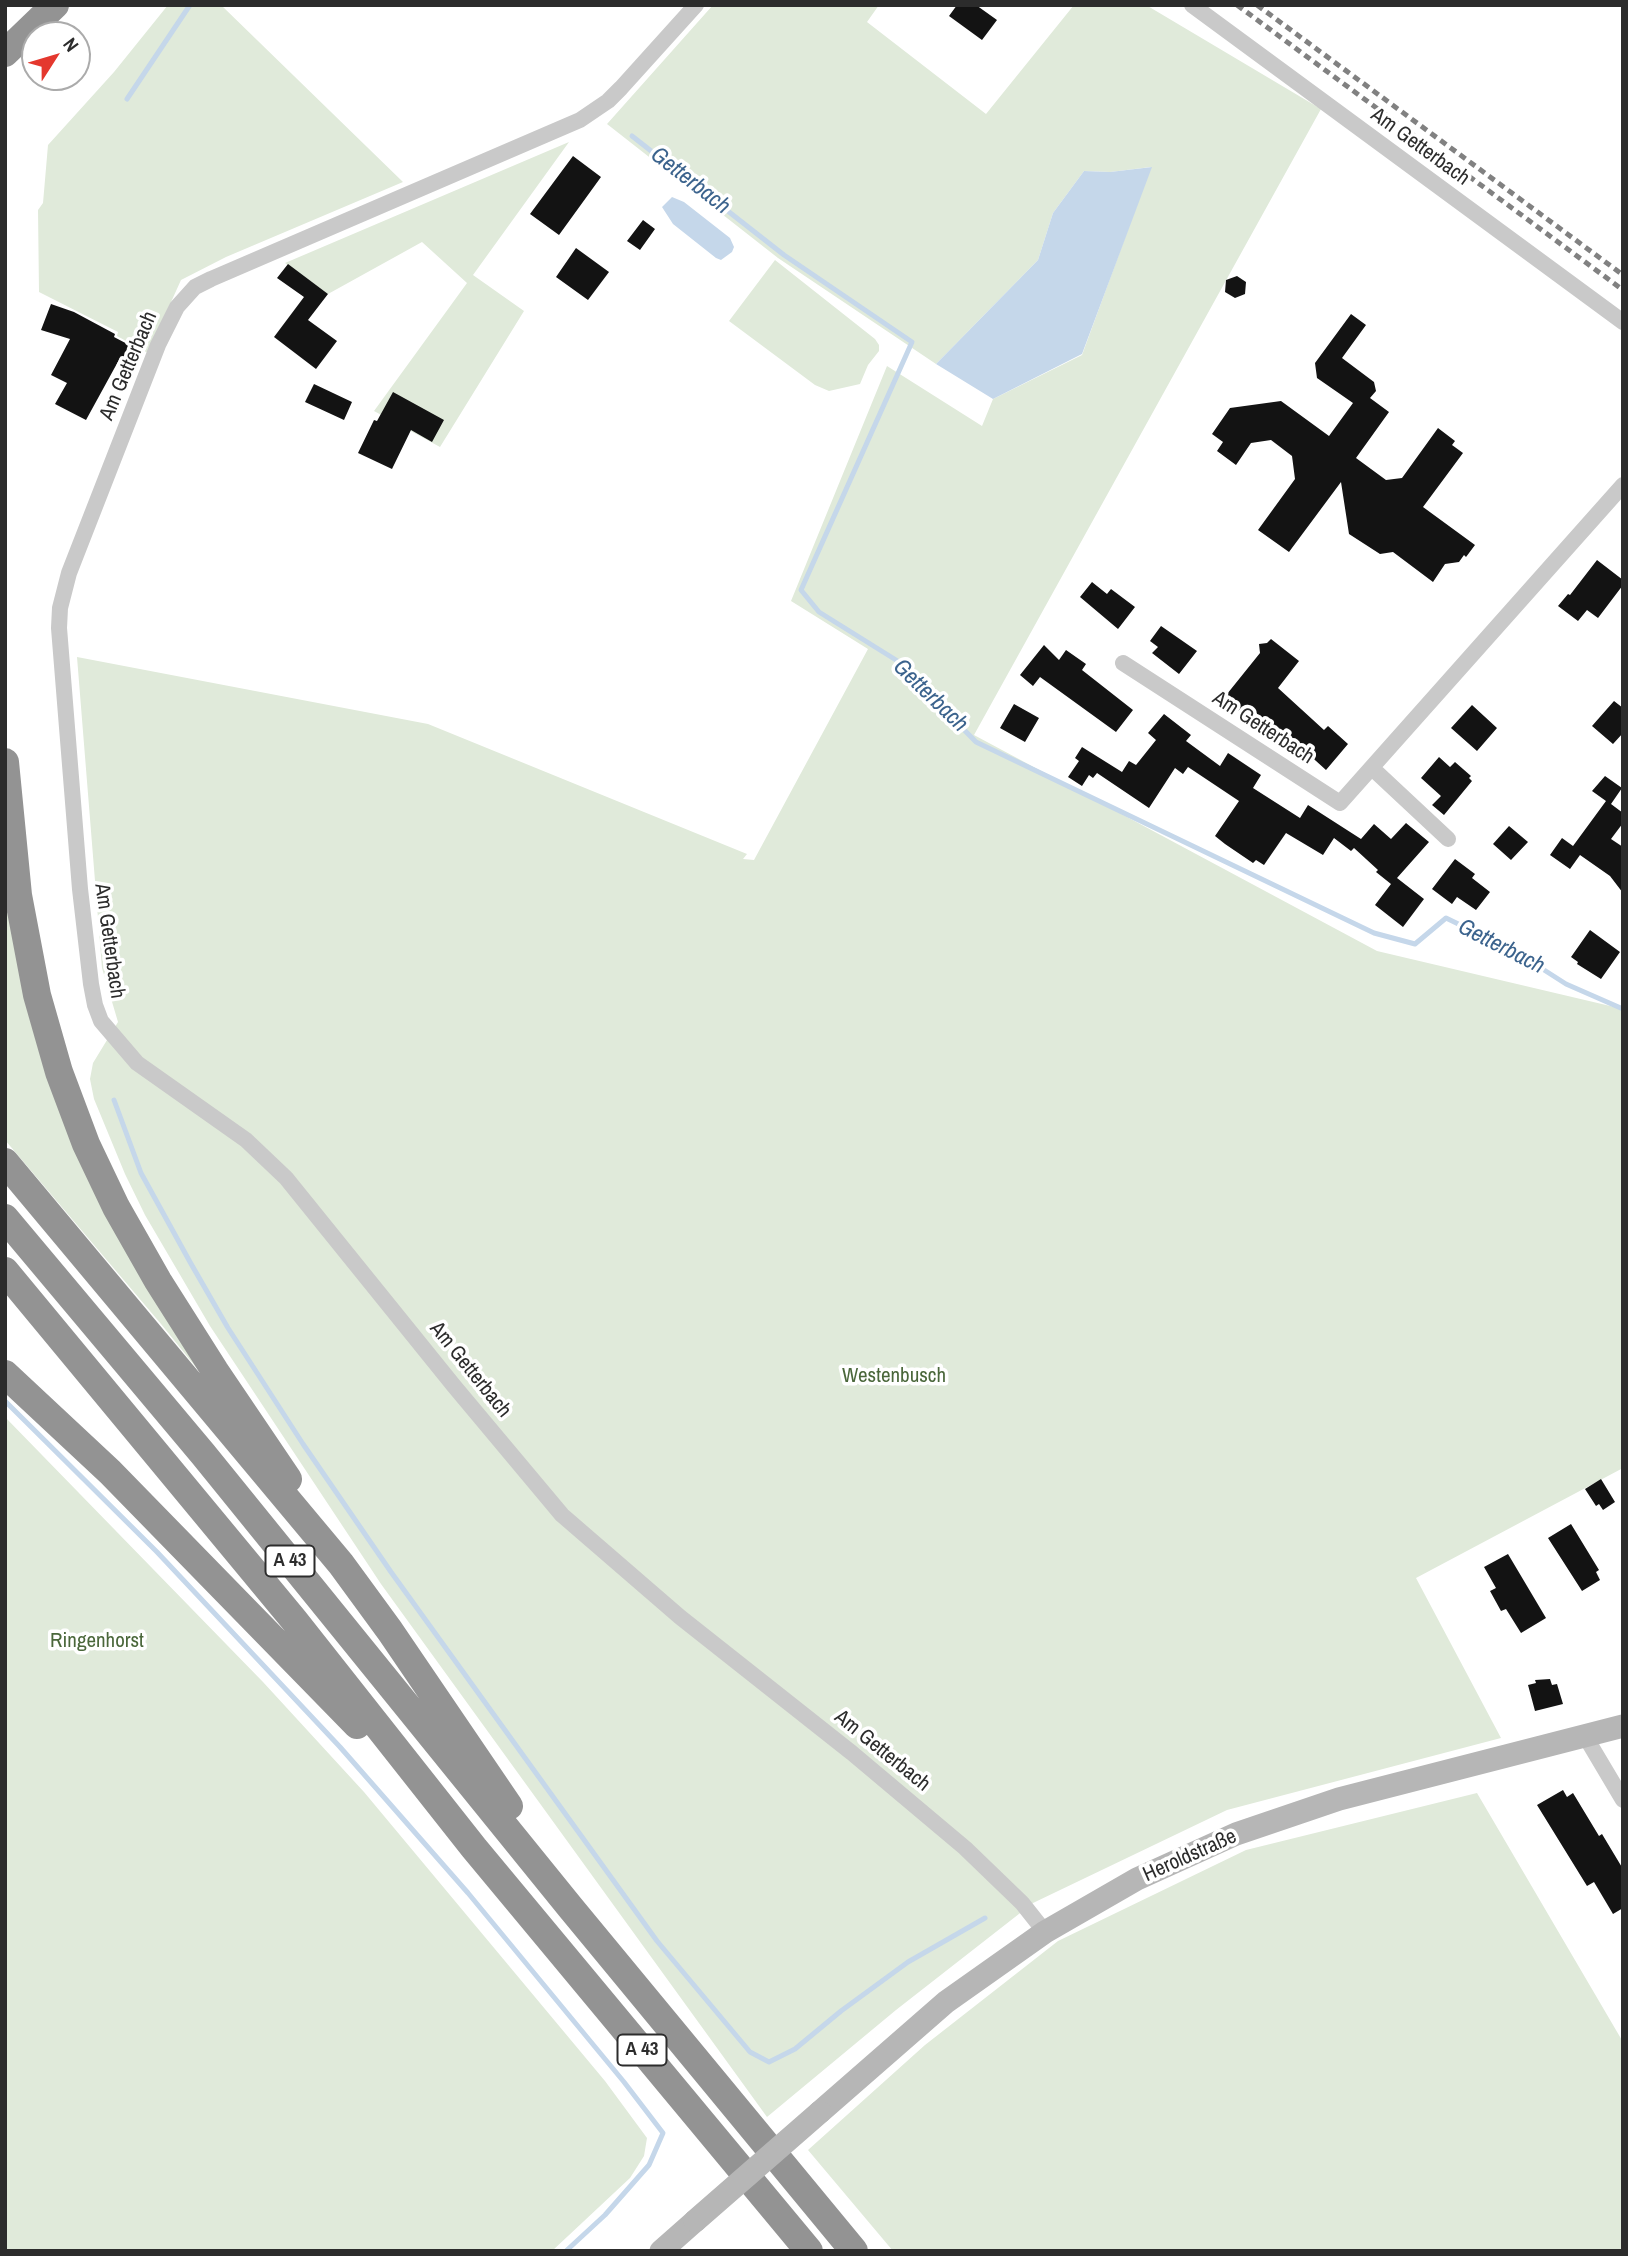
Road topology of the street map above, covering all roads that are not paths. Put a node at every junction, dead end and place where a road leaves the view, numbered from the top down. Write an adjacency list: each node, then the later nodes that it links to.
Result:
1 (55, 5): 4 (highway)
2 (696, 5): 21 (street, Am Getterbach)
3 (1192, 5): 5 (street, Am Getterbach)
4 (5, 53)
5 (1623, 322)
6 (1623, 485): 9 (street, Am Getterbach)
7 (1123, 663): 9 (street, Am Getterbach)
8 (5, 762): 15 (highway)
9 (1372, 768): 10 (street)
10 (1448, 839)
11 (5, 1162): 15 (highway)
12 (5, 1218): 20 (highway, A 43)
13 (5, 1271): 19 (highway, A 43)
14 (5, 1374): 19 (highway)
15 (341, 1564): 20 (highway)
16 (1623, 1726): 17 (main road, Heroldstraße)
17 (1585, 1736): 18 (street); 21 (main road, Heroldstraße)
18 (1623, 1800)
19 (474, 1849): 23 (highway, A 43)
20 (570, 1907): 24 (highway, A 43)
21 (1045, 1932): 22 (main road, Heroldstraße, bridge)
22 (661, 2251)
23 (809, 2251)
24 (854, 2251)

